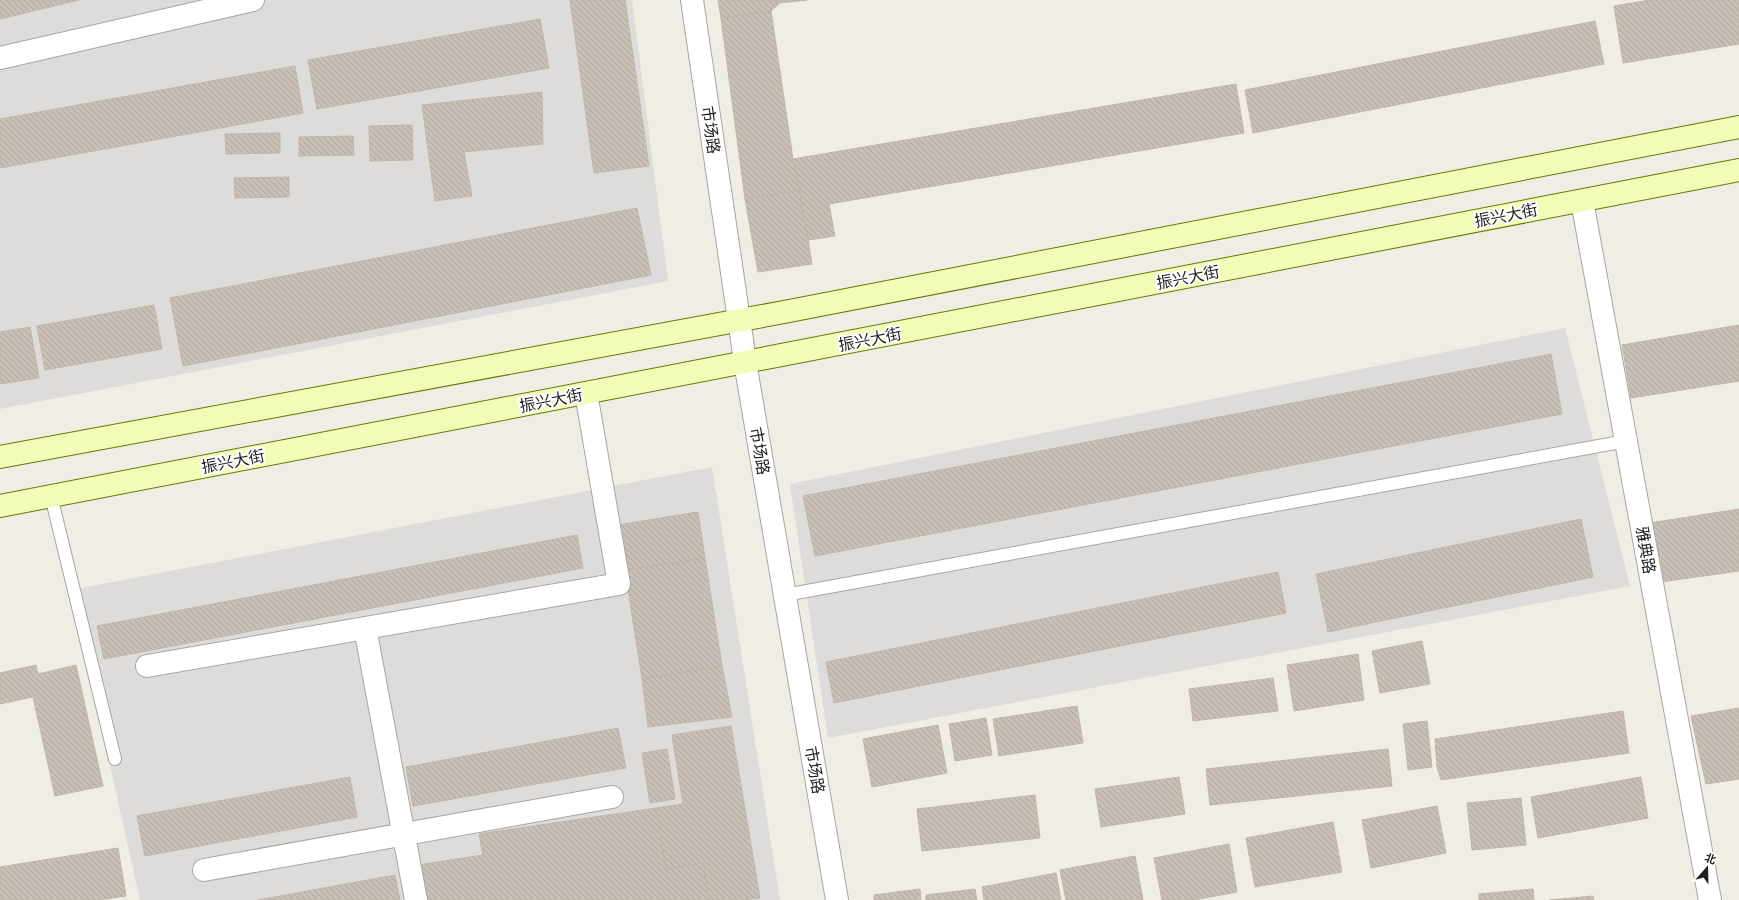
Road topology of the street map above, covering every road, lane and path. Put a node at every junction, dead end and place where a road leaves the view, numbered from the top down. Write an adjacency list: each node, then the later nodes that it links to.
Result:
1 (253, 0): 3 (street)
2 (692, 0): 7 (street, 市场路)
3 (0, 58)
4 (1739, 127): 7 (street)
5 (1739, 170): 6 (street, 振兴大街)
6 (1582, 201): 8 (street, 振兴大街); 10 (street, 雅典路)
7 (739, 320): 8 (street, 市场路); 11 (street)
8 (745, 363): 9 (street, 振兴大街); 14 (street, 市场路)
9 (586, 393): 12 (street, 振兴大街); 15 (street)
10 (1626, 441): 14 (lane); 23 (street, 雅典路)
11 (0, 457)
12 (51, 496): 13 (street, 振兴大街); 17 (lane)
13 (0, 506)
14 (785, 595): 21 (street, 市场路)
15 (365, 628): 16 (street); 19 (street)
16 (147, 666)
17 (115, 759)
18 (612, 797): 19 (street)
19 (405, 834): 20 (street); 22 (street)
20 (204, 870)
21 (836, 899)
22 (416, 900)
23 (1710, 900)

